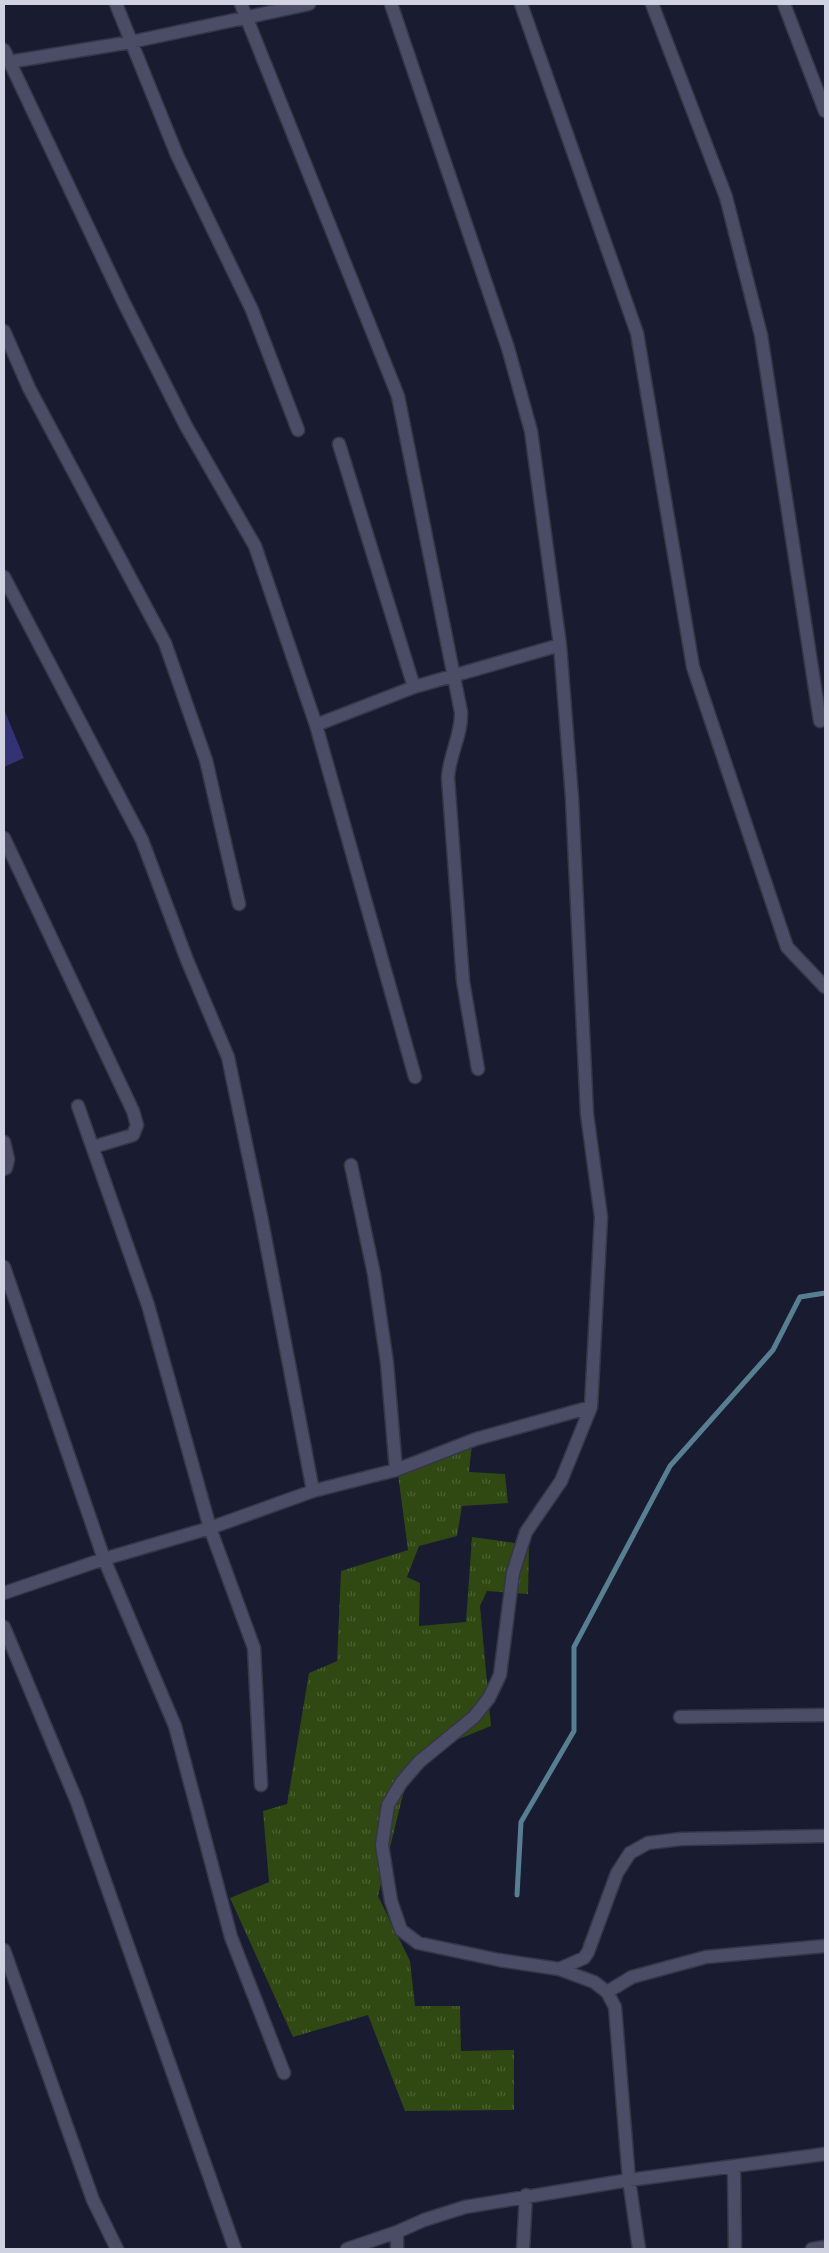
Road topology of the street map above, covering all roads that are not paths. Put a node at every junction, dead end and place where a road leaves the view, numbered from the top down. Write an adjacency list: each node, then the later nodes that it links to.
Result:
1 (116, 4): 9 (street)
2 (242, 4): 8 (street)
3 (309, 4): 8 (street)
4 (391, 4): 17 (street)
5 (521, 4): 24 (street)
6 (652, 4): 20 (street)
7 (784, 4): 12 (street)
8 (246, 16): 9 (street); 18 (street)
9 (131, 42): 11 (street); 14 (street)
10 (4, 50): 11 (street)
11 (9, 62): 21 (street)
12 (825, 111)
13 (4, 331): 23 (street)
14 (298, 430)
15 (340, 444): 19 (street)
16 (4, 577): 35 (street)
17 (560, 645): 18 (street); 33 (street)
18 (454, 674): 19 (street); 25 (street)
19 (414, 687): 21 (street)
20 (820, 721)
21 (316, 725): 26 (street)
22 (4, 838): 29 (street)
23 (239, 904)
24 (825, 987)
25 (478, 1069)
26 (415, 1077)
27 (78, 1106): 29 (street)
28 (4, 1142): 31 (street)
29 (93, 1147): 36 (street)
30 (351, 1164): 34 (street)
31 (4, 1169)
32 (4, 1267): 37 (street)
33 (591, 1407): 34 (street); 46 (street)
34 (396, 1470): 35 (street)
35 (313, 1490): 36 (street)
36 (210, 1528): 37 (street); 42 (street)
37 (104, 1559): 38 (street); 48 (street)
38 (4, 1593)
39 (4, 1627): 56 (street)
40 (825, 1715): 41 (street)
41 (680, 1717)
42 (261, 1785)
43 (825, 1836): 46 (street)
44 (825, 1946): 47 (street)
45 (5, 1954): 55 (street)
46 (559, 1969): 47 (street)
47 (607, 1992): 51 (street)
48 (284, 2073)
49 (825, 2154): 50 (street)
50 (734, 2168): 51 (street); 61 (street)
51 (630, 2180): 52 (street); 60 (street)
52 (526, 2195): 53 (street); 59 (street)
53 (396, 2232): 57 (street); 58 (street)
54 (825, 2247): 62 (street)
55 (117, 2249)
56 (235, 2249)
57 (347, 2249)
58 (397, 2249)
59 (523, 2249)
60 (639, 2249)
61 (735, 2249)
62 (812, 2249)

